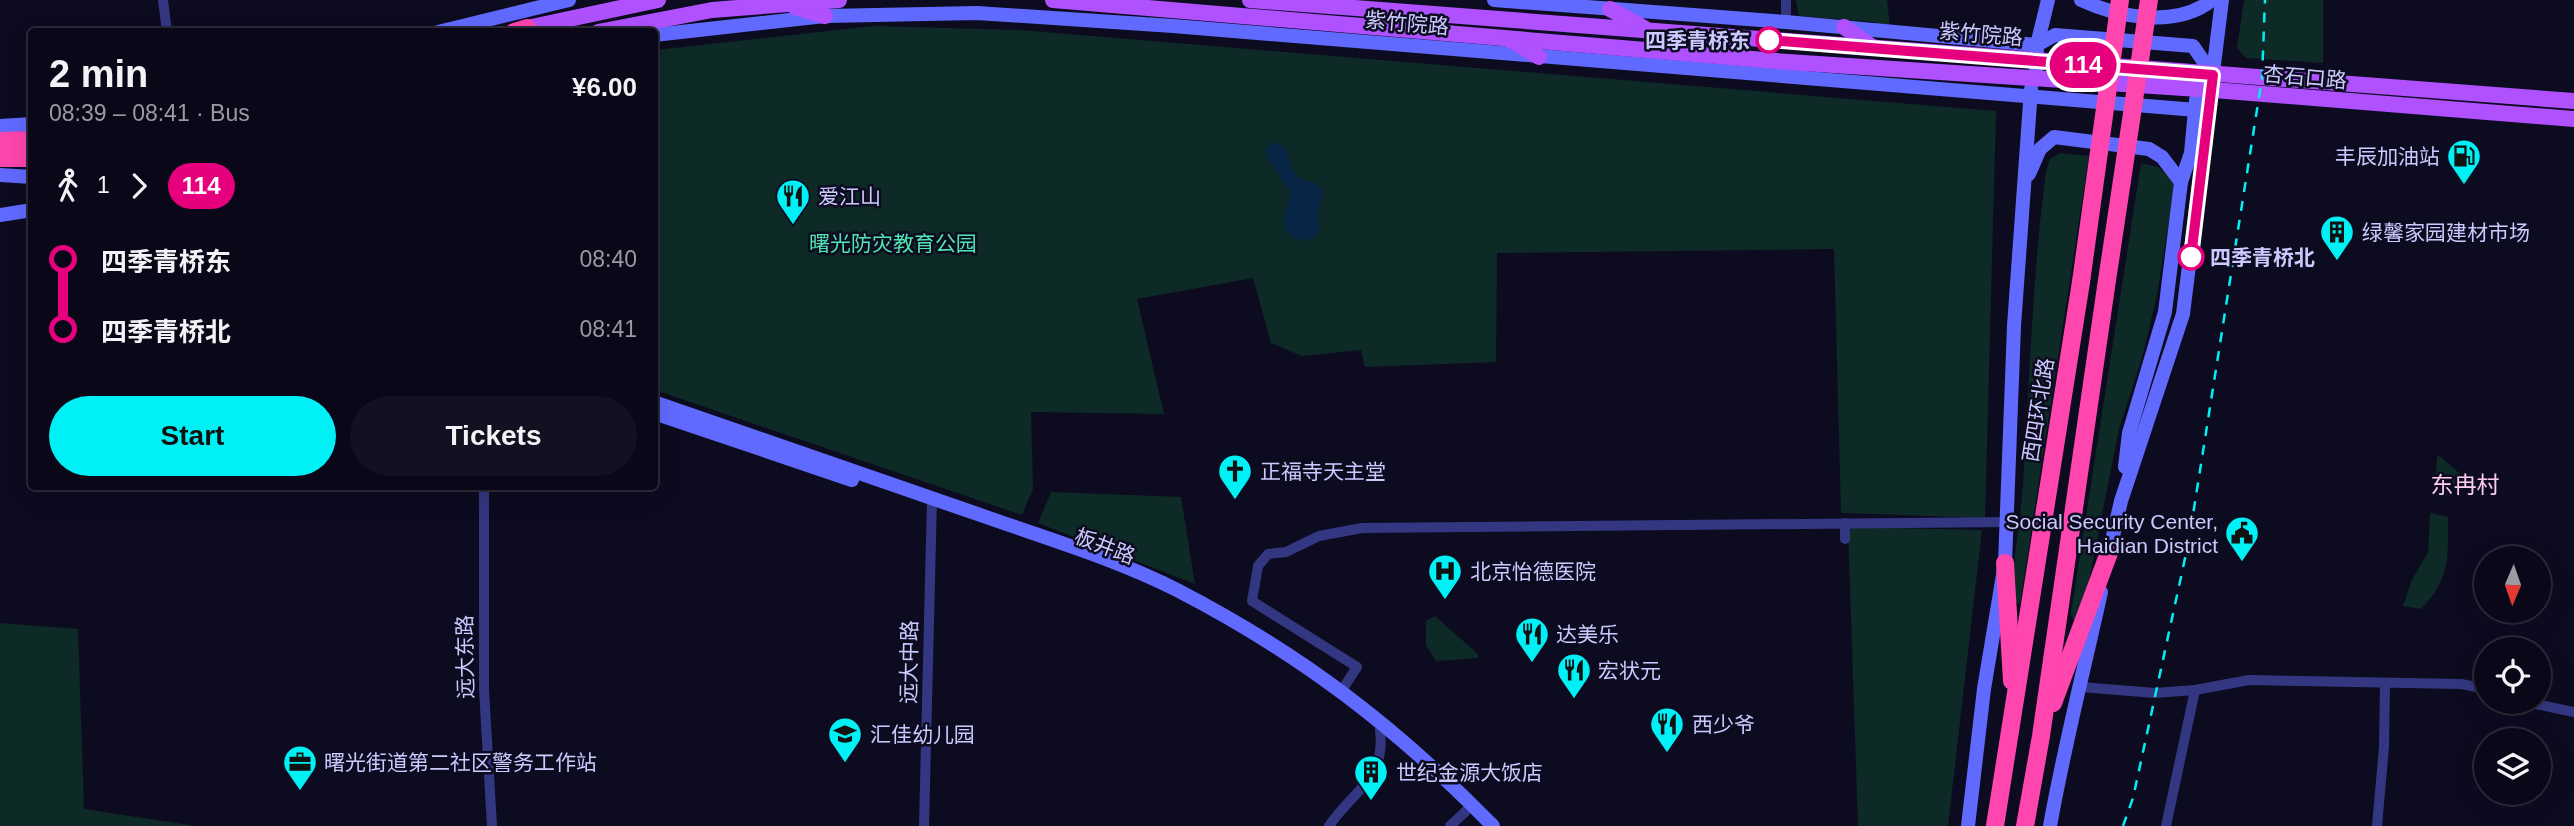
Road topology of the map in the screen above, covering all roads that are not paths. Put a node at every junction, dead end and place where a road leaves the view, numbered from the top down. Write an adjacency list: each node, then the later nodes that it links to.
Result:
1 (163, 0): 23 (street)
2 (569, 0): 17 (street)
3 (658, 0): 26 (main road)
4 (839, 0): 16 (main road)
5 (1053, 0): 20 (main road, 紫竹院路)
6 (1250, 0): 20 (main road, 紫竹院路)
7 (1494, 0): 15 (street, 紫竹院路)
8 (1786, 0): 21 (street)
9 (2048, 0): 32 (street, 西四环北路)
10 (2081, 0): 13 (street)
11 (2120, 0): 71 (highway, 西四环北路, bridge)
12 (2148, 0): 73 (highway, bridge)
13 (2212, 0)
14 (2222, 0): 35 (street)
15 (1518, 1): 18 (street, 紫竹院路)
16 (783, 3): 19 (main road); 27 (main road)
17 (527, 4): 24 (street); 25 (street)
18 (1610, 9): 21 (street, 紫竹院路); 28 (main road)
19 (825, 16): 20 (street, 紫竹院路); 29 (street, 紫竹院路)
20 (1307, 16): 28 (main road, 紫竹院路); 30 (main road, 紫竹院路); 33 (street, 紫竹院路)
21 (1786, 22): 22 (street, 紫竹院路)
22 (1844, 27): 31 (main road); 32 (street, 紫竹院路)
23 (166, 28)
24 (451, 28)
25 (524, 28)
26 (537, 28)
27 (619, 28)
28 (1649, 31): 31 (main road, 紫竹院路)
29 (658, 35)
30 (1507, 37): 33 (main road); 34 (main road, 紫竹院路)
31 (1873, 47): 32 (main road, 紫竹院路)
32 (2038, 54): 34 (street, 西四环北路); 35 (main road, 杏石口路); 35 (street)
33 (1539, 57): 36 (street, 紫竹院路)
34 (2033, 78): 35 (main road, 杏石口路); 36 (street, 西四环北路)
35 (2208, 84): 37 (main road, 杏石口路); 38 (street); 39 (main road, 杏石口路); 51 (street)
36 (2031, 96): 38 (street, 紫竹院路); 49 (street, 西四环北路)
37 (2574, 101)
38 (2196, 110): 44 (street)
39 (2574, 118)
40 (28, 124): 41 (street)
41 (0, 126)
42 (28, 140): 43 (highway)
43 (0, 141)
44 (2191, 153): 50 (street); 51 (street)
45 (0, 158): 46 (highway)
46 (28, 158)
47 (0, 175): 48 (street)
48 (28, 177)
49 (2026, 181): 50 (street); 59 (street, 西四环北路)
50 (2181, 182): 57 (street)
51 (2196, 203): 57 (street)
52 (28, 211): 53 (street)
53 (0, 215)
54 (658, 403): 58 (street)
55 (658, 414): 58 (street, 板井路)
56 (484, 490): 75 (street, 远大东路)
57 (2121, 501): 62 (street)
58 (932, 503): 67 (street); 72 (street, 板井路); 76 (street, 远大中路)
59 (2008, 522): 60 (street); 63 (street, 西四环北路)
60 (1845, 523): 61 (street); 67 (street)
61 (1845, 539)
62 (2110, 550): 66 (street); 73 (highway)
63 (2005, 563): 71 (highway); 81 (street, 西四环北路)
64 (2385, 683): 65 (street); 68 (street); 86 (street)
65 (2474, 686)
66 (2081, 687): 68 (street); 84 (street)
67 (1342, 690): 80 (street)
68 (2195, 690): 85 (street)
69 (2551, 707): 70 (street)
70 (2574, 712)
71 (2014, 718): 82 (highway, 西四环北路)
72 (1380, 730): 74 (street, 板井路); 77 (street)
73 (2041, 736): 83 (highway)
74 (1466, 811): 78 (street); 79 (street, 板井路)
75 (492, 826)
76 (924, 826)
77 (1329, 826)
78 (1450, 826)
79 (1481, 826)
80 (1493, 826)
81 (1968, 826)
82 (1995, 826)
83 (2025, 826)
84 (2050, 826)
85 (2166, 826)
86 (2377, 826)

